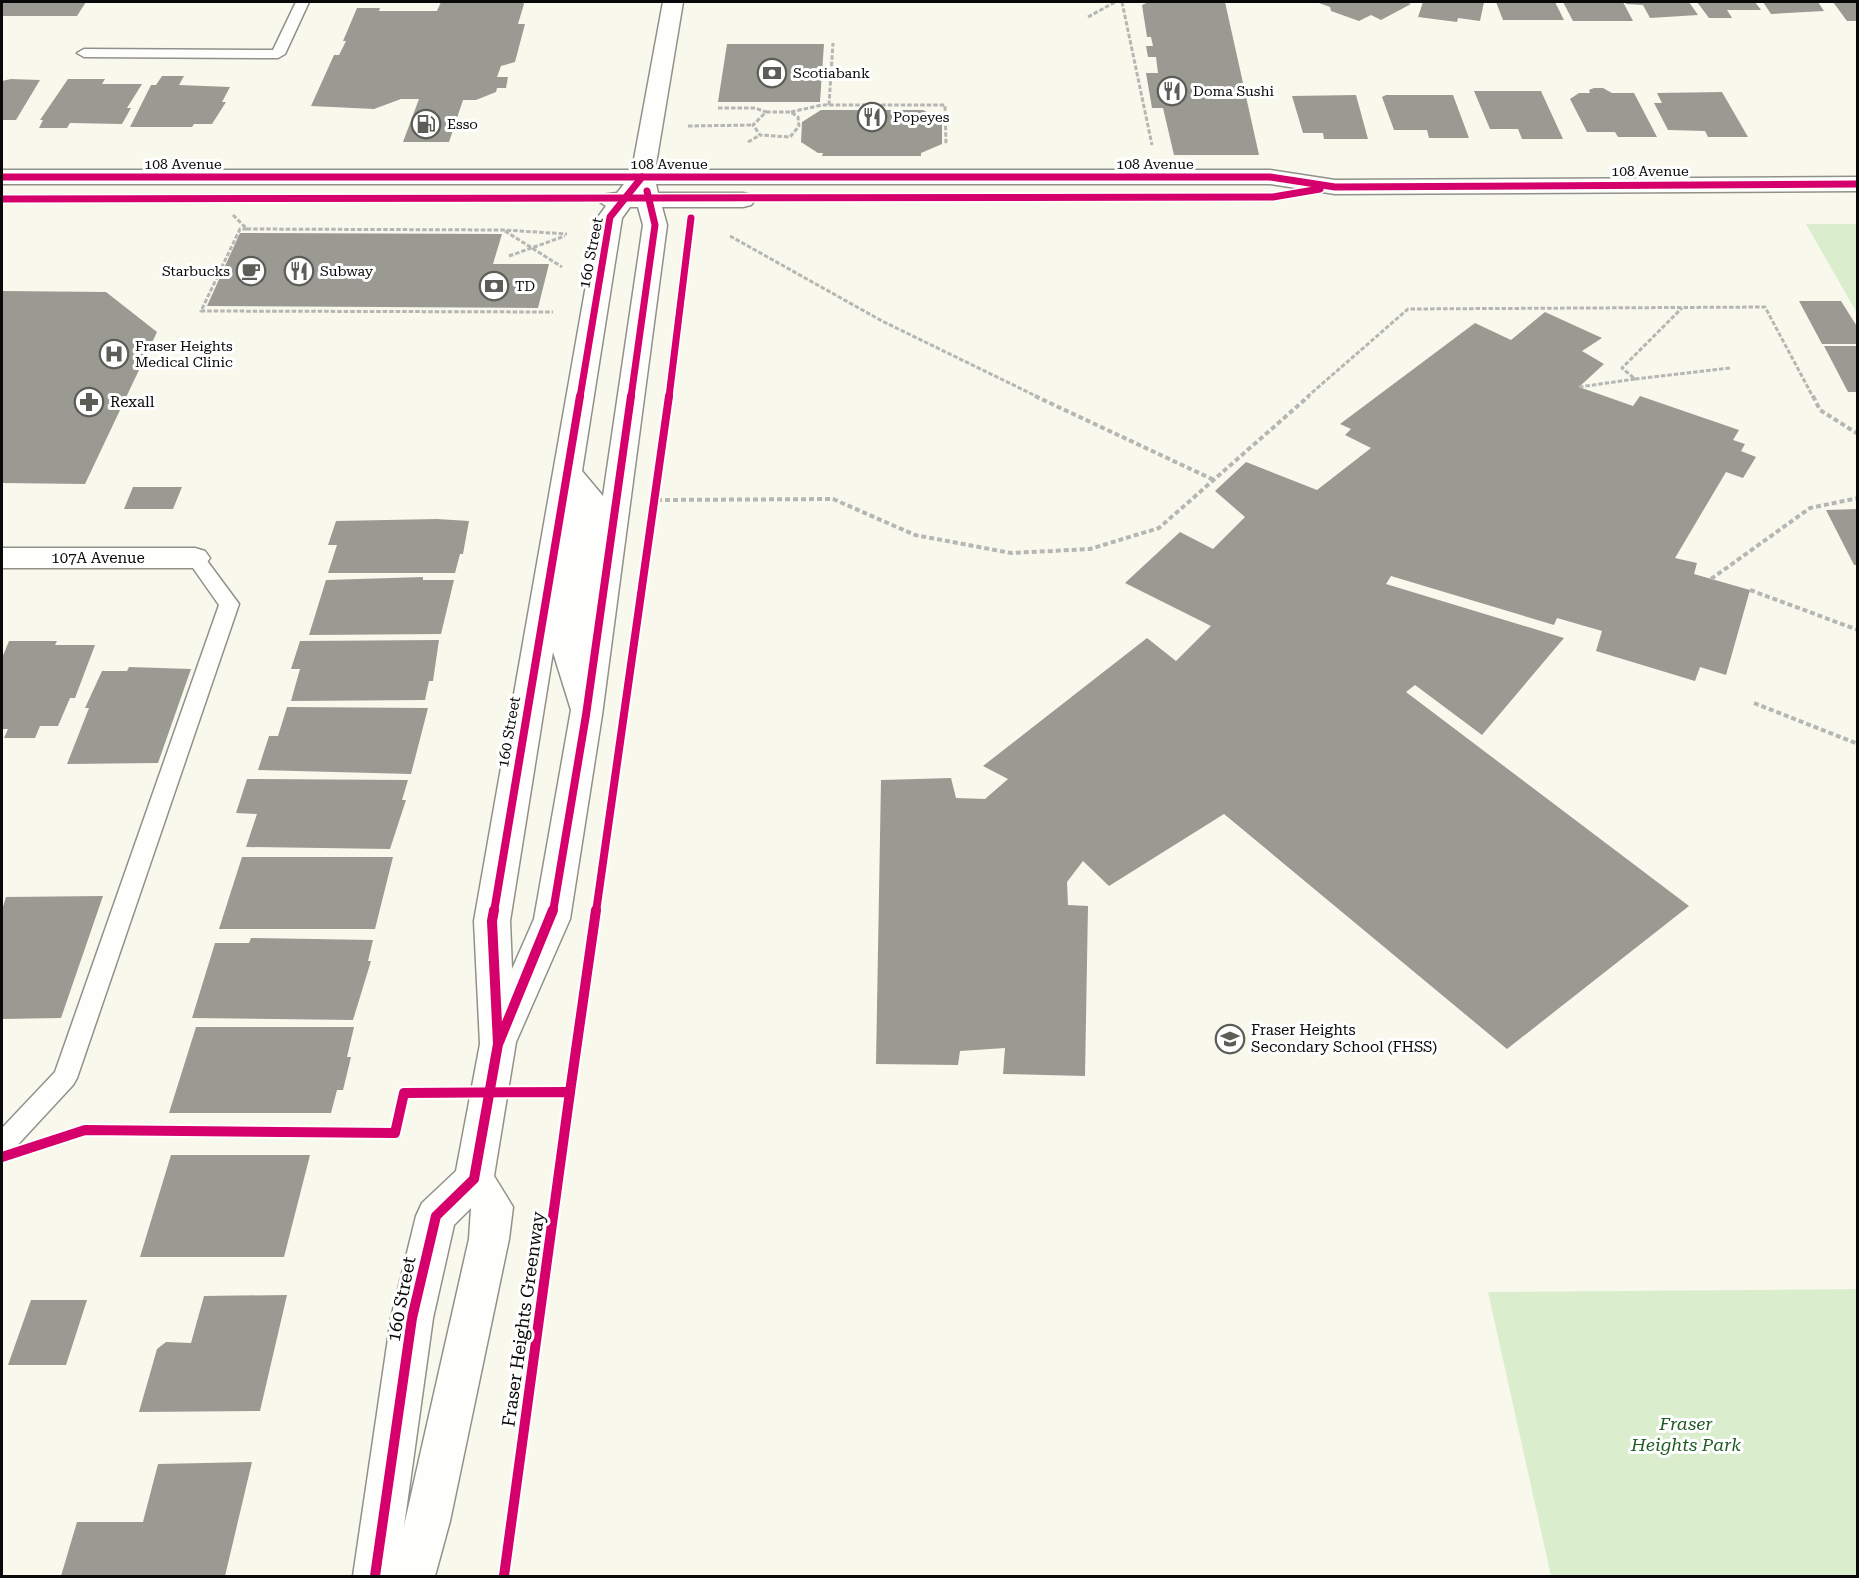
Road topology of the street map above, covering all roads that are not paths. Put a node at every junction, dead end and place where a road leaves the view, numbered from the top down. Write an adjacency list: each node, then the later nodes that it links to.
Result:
1 (302, 2): 3 (lane)
2 (673, 2): 6 (street, 160 Street)
3 (84, 53)
4 (2, 177): 6 (street, 108 Avenue)
5 (1857, 184): 6 (street, 108 Avenue)
6 (638, 192): 7 (street, 108 Avenue); 8 (street, 160 Street); 11 (street, 160 Street)
7 (2, 199)
8 (569, 474): 11 (street); 12 (street, 160 Street)
9 (2, 558): 10 (street, 107A Avenue)
10 (195, 558): 13 (lane)
11 (586, 715): 12 (street, 160 Street)
12 (498, 1044): 14 (street, 160 Street)
13 (2, 1144)
14 (474, 1179): 15 (street, 160 Street); 16 (street)
15 (375, 1576)
16 (413, 1576)

